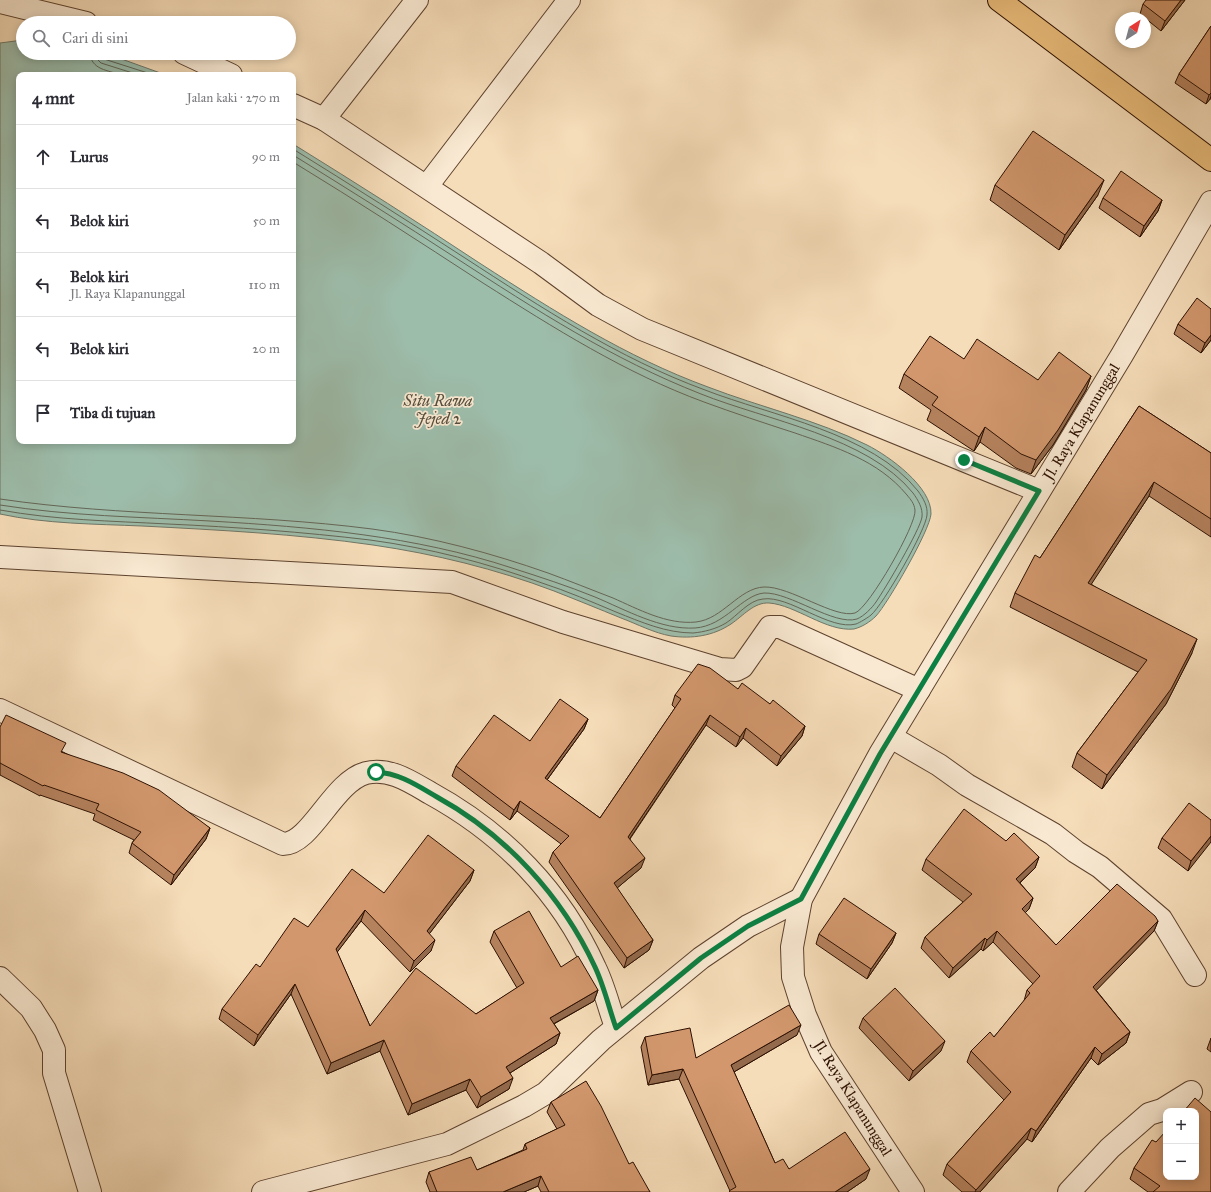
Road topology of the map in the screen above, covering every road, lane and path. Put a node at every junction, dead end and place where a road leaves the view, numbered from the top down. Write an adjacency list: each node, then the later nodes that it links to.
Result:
1 (417, 0): 9 (street)
2 (569, 0): 11 (street)
3 (999, 0): 10 (main road)
4 (0, 2): 5 (street)
5 (57, 16)
6 (199, 60): 7 (street)
7 (225, 72)
8 (296, 106): 9 (street)
9 (324, 119): 11 (street)
10 (1211, 160)
11 (427, 186): 13 (street)
12 (1211, 202): 13 (street, Jl. Raya Klapanunggal)
13 (1039, 491): 15 (street, Jl. Raya Klapanunggal)
14 (0, 557): 15 (street)
15 (919, 690): 17 (street, Jl. Raya Klapanunggal)
16 (0, 710): 21 (street)
17 (892, 737): 18 (street, Jl. Raya Klapanunggal); 19 (street)
18 (801, 899): 21 (street); 25 (street, Jl. Raya Klapanunggal)
19 (1195, 975)
20 (0, 978): 23 (street)
21 (616, 1028): 24 (street)
22 (1191, 1092): 26 (street)
23 (90, 1192)
24 (263, 1192)
25 (913, 1192)
26 (1069, 1192)

